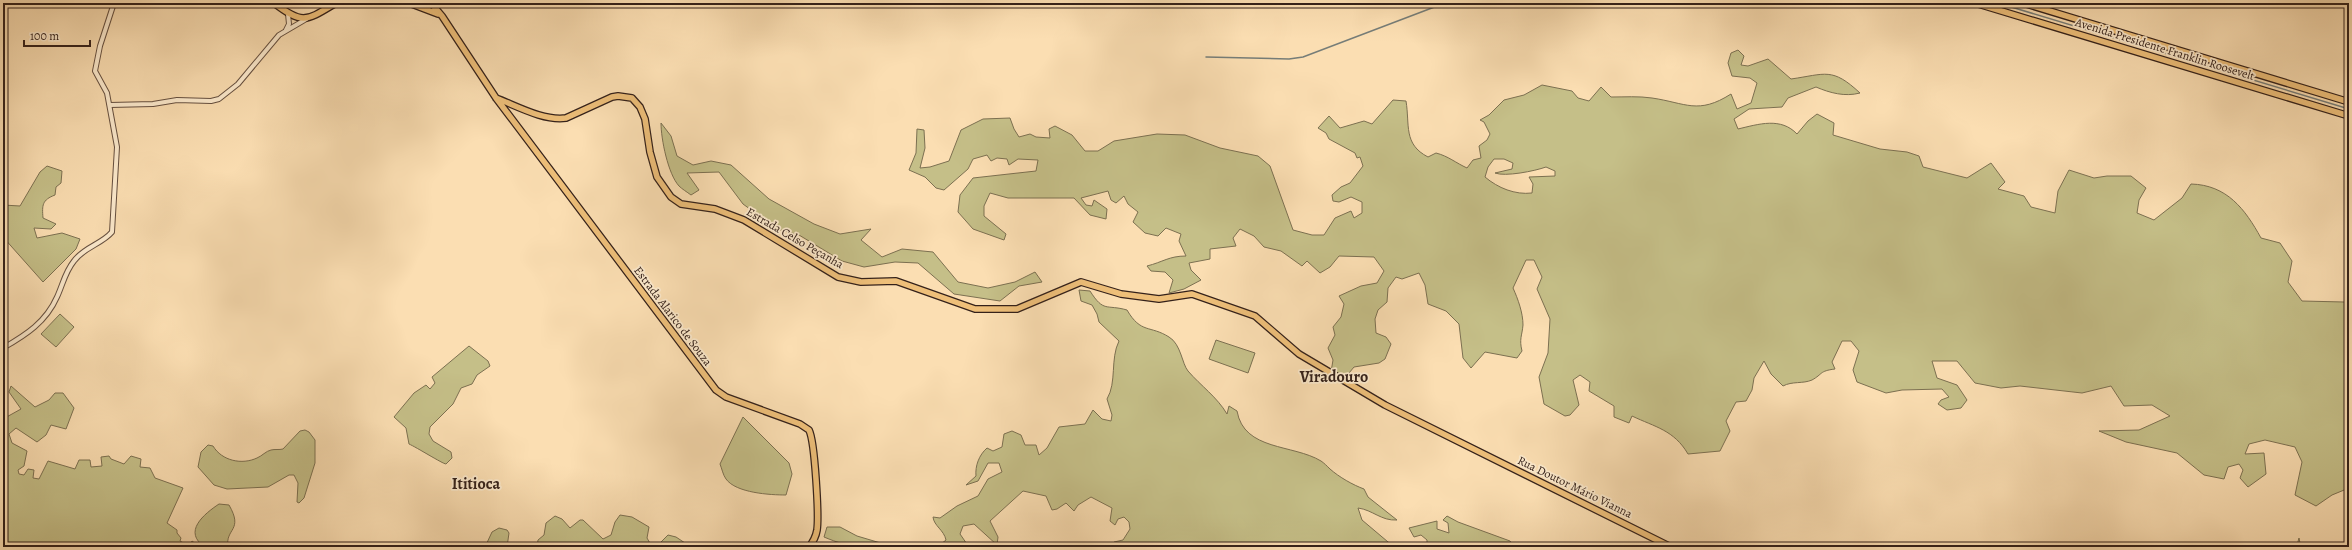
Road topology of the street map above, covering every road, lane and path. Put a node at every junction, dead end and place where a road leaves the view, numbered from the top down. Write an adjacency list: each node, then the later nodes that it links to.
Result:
1 (114, 3): 14 (street)
2 (274, 3): 8 (main road)
3 (336, 3): 10 (main road)
4 (409, 3): 9 (main road)
5 (431, 3): 9 (main road)
6 (1975, 3): 15 (main road, Avenida Presidente Franklin Roosevelt)
7 (2023, 3): 13 (main road, Avenida Presidente Franklin Roosevelt)
8 (288, 14): 10 (main road); 11 (street)
9 (442, 16): 12 (main road, Estrada Alarico de Souza)
10 (308, 18): 11 (street)
11 (284, 32): 14 (street)
12 (496, 98): 17 (main road, Estrada Celso Peçanha); 18 (main road, Estrada Alarico de Souza)
13 (2349, 102)
14 (110, 105): 16 (street)
15 (2349, 116)
16 (3, 348)
17 (1470, 448): 19 (main road, Rua Doutor Mário Vianna)
18 (809, 547)
19 (1671, 547)

